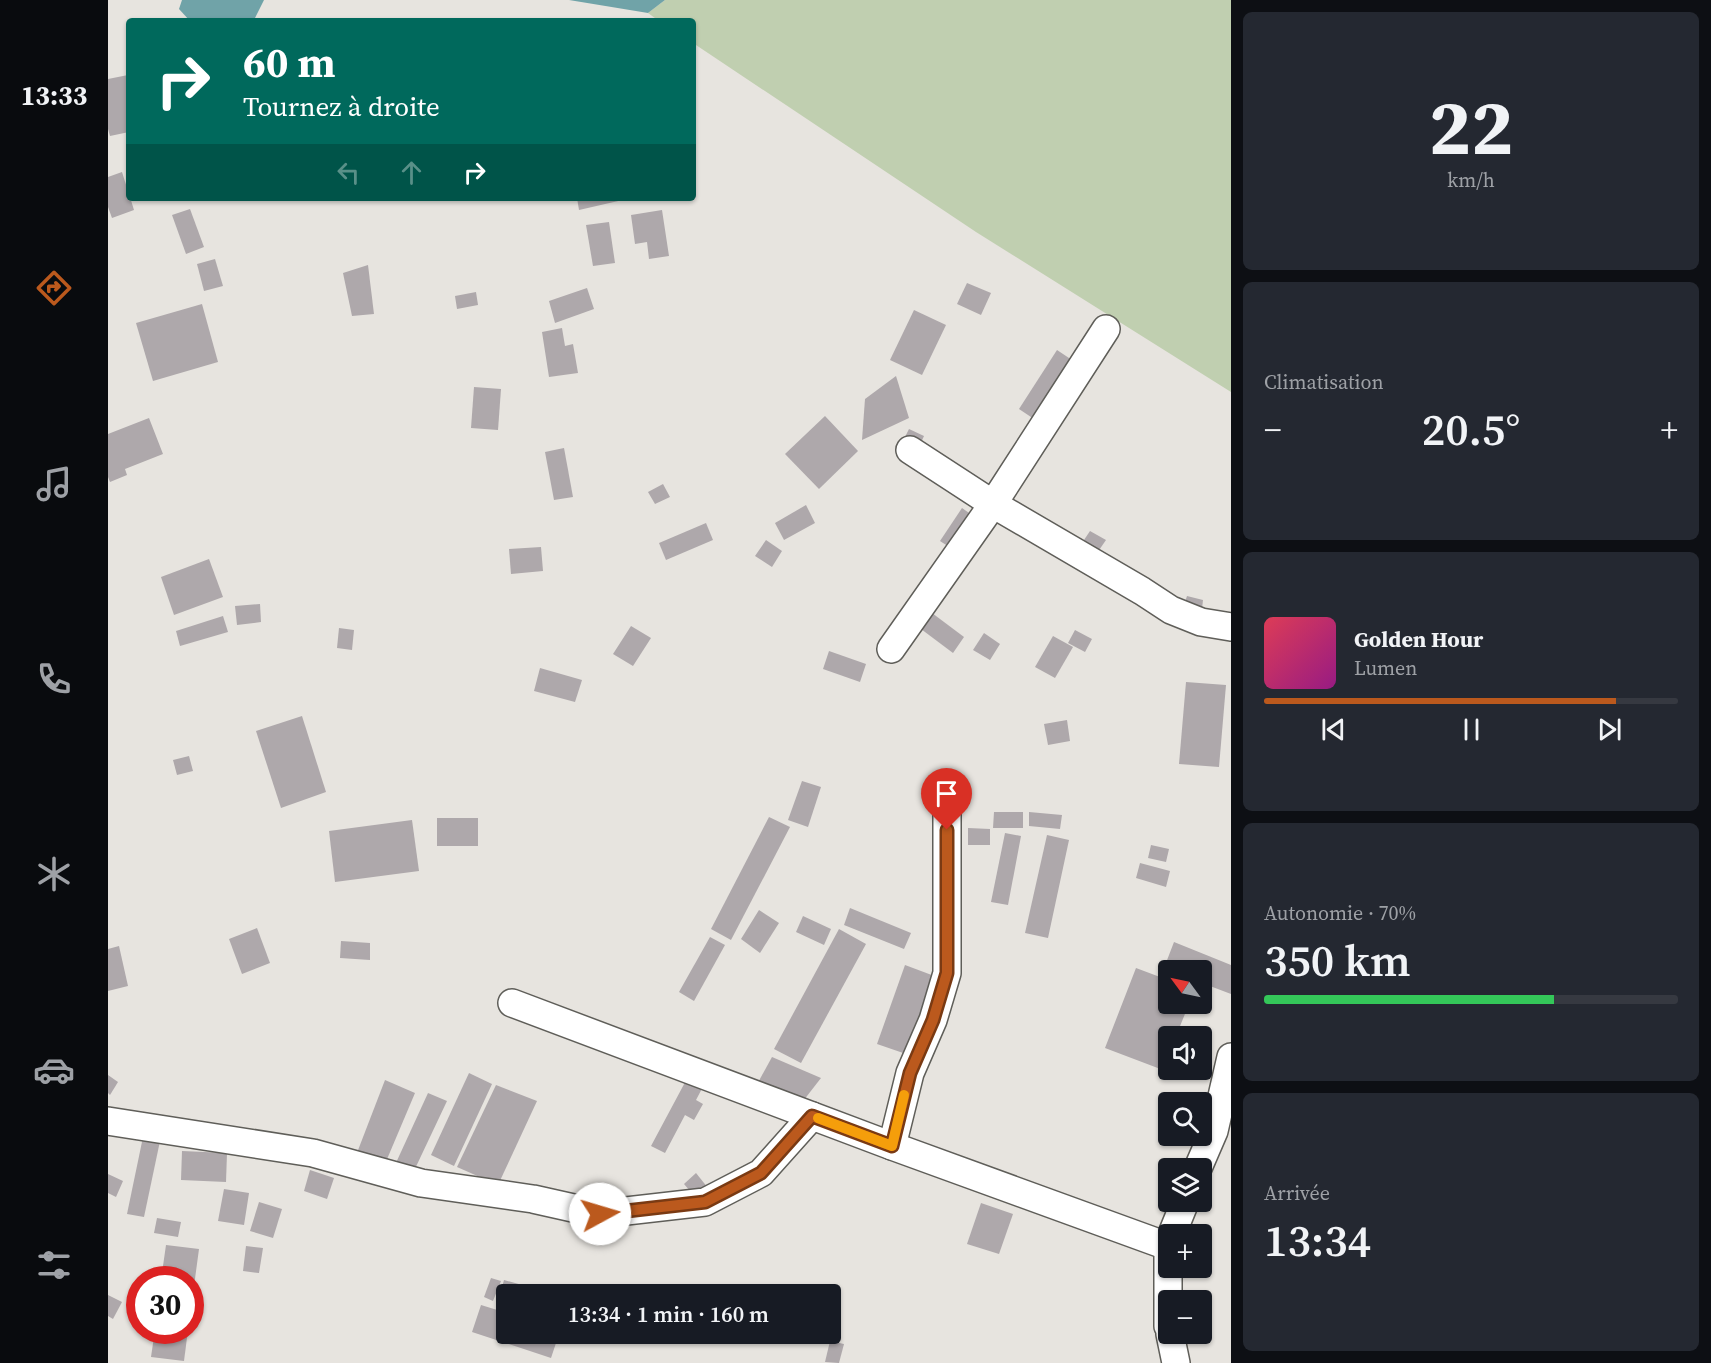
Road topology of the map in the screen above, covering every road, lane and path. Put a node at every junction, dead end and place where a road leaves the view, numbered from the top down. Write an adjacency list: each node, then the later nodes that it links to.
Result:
1 (1106, 328): 3 (street)
2 (910, 450): 3 (street)
3 (993, 504): 4 (street); 5 (street)
4 (1231, 627)
5 (891, 649)
6 (947, 806): 11 (street)
7 (512, 1003): 9 (street)
8 (1231, 1057): 12 (street)
9 (812, 1116): 10 (street); 11 (street)
10 (108, 1121)
11 (892, 1146): 13 (street)
12 (1202, 1158)
13 (1158, 1237)
14 (1172, 1344): 15 (street)
15 (1176, 1363)

